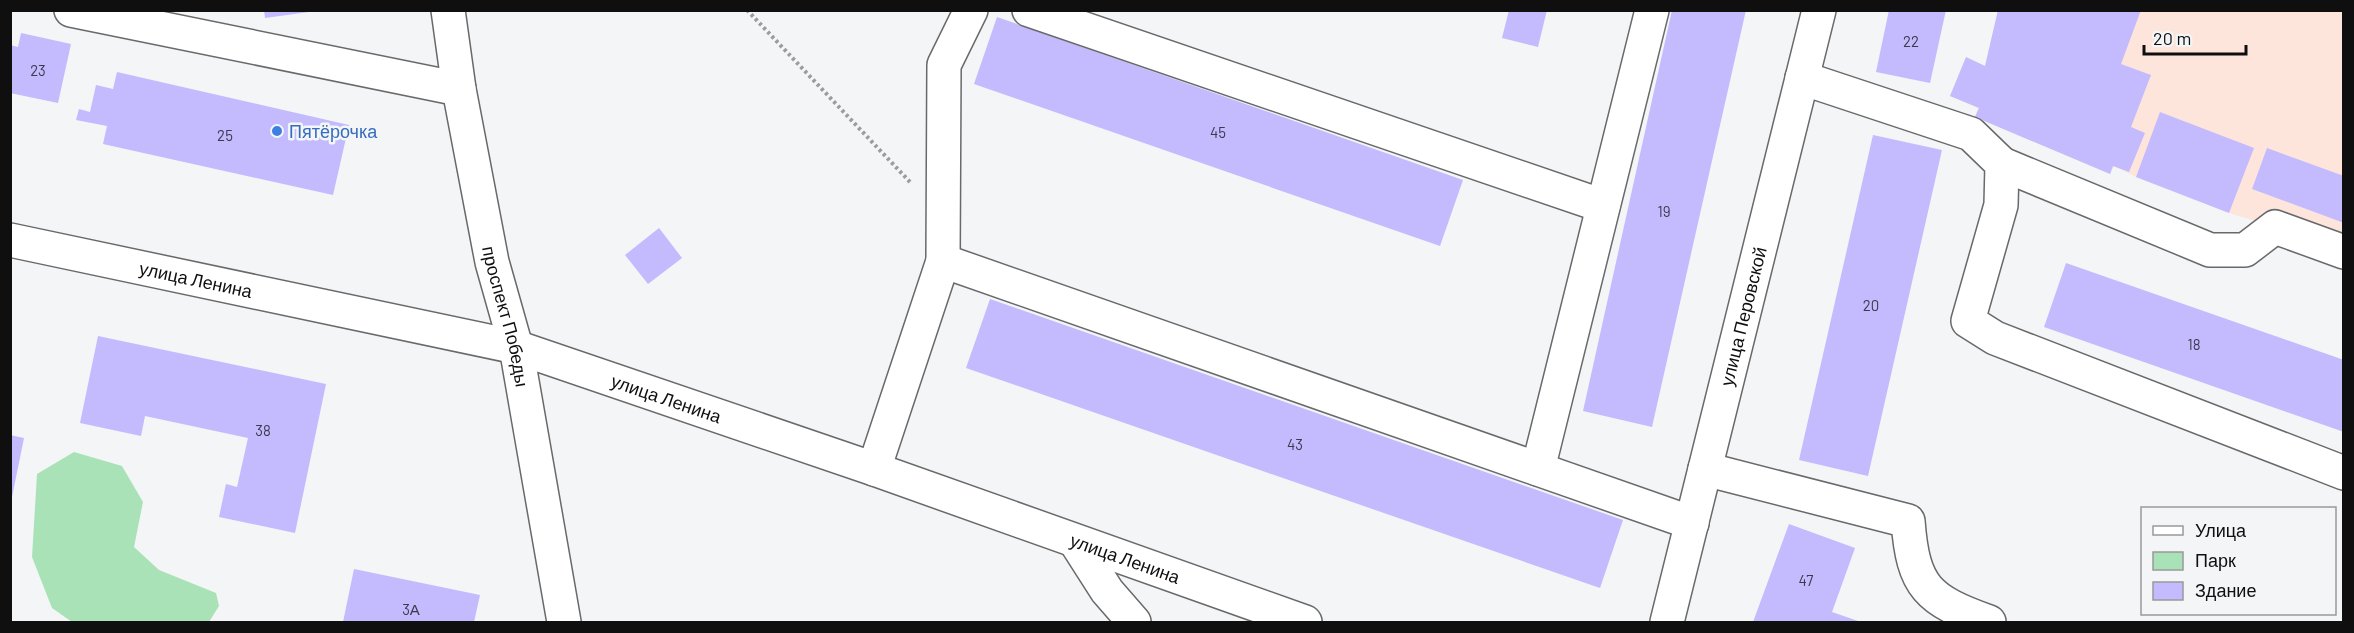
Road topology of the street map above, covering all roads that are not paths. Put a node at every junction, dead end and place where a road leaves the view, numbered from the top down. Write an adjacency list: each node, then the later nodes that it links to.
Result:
1 (71, 10): 8 (street)
2 (448, 10): 8 (street, проспект Победы)
3 (971, 10): 13 (street)
4 (1029, 10): 10 (street)
5 (1652, 10): 10 (street)
6 (1819, 10): 7 (street, улица Перовской)
7 (1802, 78): 9 (street); 17 (street, улица Перовской)
8 (459, 89): 14 (street, проспект Победы)
9 (2002, 164): 12 (street); 18 (street)
10 (1604, 206): 16 (street)
11 (10, 240): 14 (street, улица Ленина)
12 (2343, 252)
13 (943, 261): 15 (street); 16 (street)
14 (516, 347): 15 (street, улица Ленина); 21 (street, проспект Победы)
15 (874, 469): 20 (street, улица Ленина)
16 (1538, 469): 19 (street)
17 (1705, 469): 19 (street, улица Перовской); 25 (street)
18 (2343, 473)
19 (1692, 523): 24 (street, улица Перовской)
20 (1075, 541): 22 (street); 23 (street, улица Ленина)
21 (564, 622)
22 (1134, 622)
23 (1305, 622)
24 (1667, 622)
25 (1989, 622)

